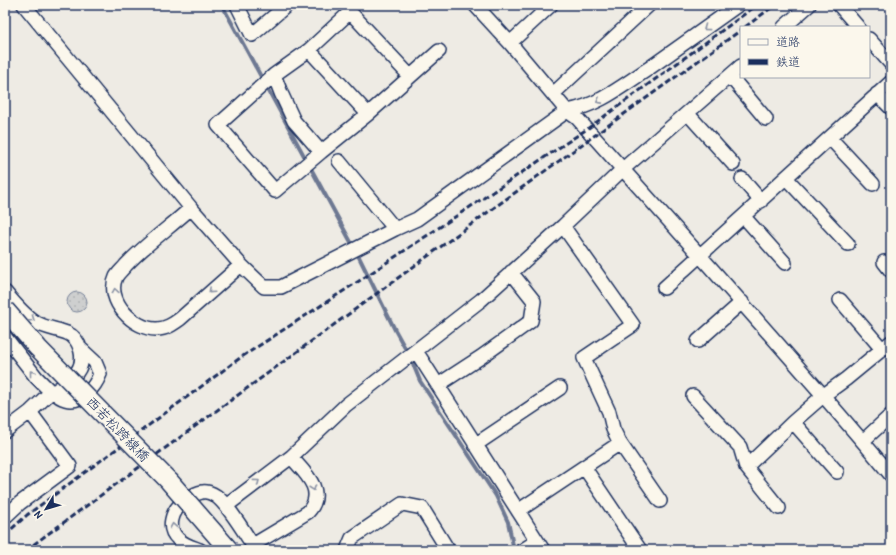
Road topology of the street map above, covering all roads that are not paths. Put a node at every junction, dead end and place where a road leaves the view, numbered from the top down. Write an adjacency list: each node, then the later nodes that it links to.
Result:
1 (24, 5): 38 (street)
2 (237, 5): 3 (street)
3 (287, 5)
4 (475, 5): 13 (street)
5 (551, 5): 13 (street)
6 (649, 5): 22 (street)
7 (738, 5): 25 (street, one-way to 25)
8 (810, 5): 10 (street)
9 (839, 5): 11 (street)
10 (785, 26)
11 (857, 26)
12 (870, 40): 16 (street)
13 (510, 43): 22 (street)
14 (310, 50): 18 (street); 20 (street); 26 (street)
15 (439, 51): 18 (street)
16 (891, 64)
17 (740, 67): 19 (street)
18 (410, 76): 26 (street)
19 (730, 76): 27 (street); 28 (street)
20 (267, 81): 30 (street); 30 (street)
21 (891, 82): 23 (street)
22 (553, 94): 25 (street)
23 (877, 94): 24 (street); 29 (street)
24 (891, 108)
25 (568, 111): 33 (street); 41 (street)
26 (368, 114): 30 (street)
27 (688, 114): 32 (street); 33 (street)
28 (766, 119)
29 (830, 138): 34 (street); 36 (street)
30 (321, 152)
31 (339, 161): 41 (street)
32 (733, 164)
33 (623, 169): 40 (street); 43 (street)
34 (786, 178): 37 (street); 42 (street)
35 (742, 179): 37 (street)
36 (873, 184)
37 (761, 201): 39 (street)
38 (191, 208): 45 (street); 45 (street, one-way to 38)
39 (744, 217): 43 (street); 44 (street)
40 (563, 226): 46 (street); 67 (street)
41 (395, 229): 45 (street)
42 (848, 244)
43 (700, 257): 47 (street); 50 (street)
44 (785, 263)
45 (240, 265)
46 (511, 272): 56 (street); 57 (street)
47 (664, 288)
48 (5, 292): 55 (street, one-way to 55)
49 (840, 300): 54 (street)
50 (742, 302): 53 (street); 60 (street)
51 (5, 310): 82 (main road, 西若松跨線橋, bridge)
52 (5, 337): 59 (street, one-way to 52)
53 (698, 341)
54 (887, 346): 60 (street)
55 (80, 348): 59 (street); 59 (street)
56 (409, 355): 57 (street); 69 (street)
57 (438, 386): 68 (street)
58 (560, 388): 68 (street)
59 (53, 392): 62 (street)
60 (824, 395): 64 (street); 66 (street)
61 (693, 396): 71 (street)
62 (30, 412): 65 (street); 78 (street)
63 (891, 415): 66 (street)
64 (793, 422): 71 (street); 72 (street)
65 (5, 431)
66 (863, 441): 73 (street)
67 (620, 443): 70 (street); 74 (street)
68 (475, 445): 77 (street)
69 (291, 457): 75 (street, one-way to 69); 80 (street, one-way to 80)
70 (584, 467): 77 (street); 86 (street)
71 (746, 467): 76 (street)
72 (837, 472)
73 (891, 474)
74 (660, 501)
75 (226, 506): 80 (street); 81 (street, one-way to 75)
76 (779, 508)
77 (518, 511): 79 (street)
78 (5, 517)
79 (540, 545): 85 (street)
80 (254, 548)
81 (200, 550)
82 (229, 550)
83 (347, 550): 84 (street)
84 (448, 550)
85 (523, 550)
86 (640, 550)

